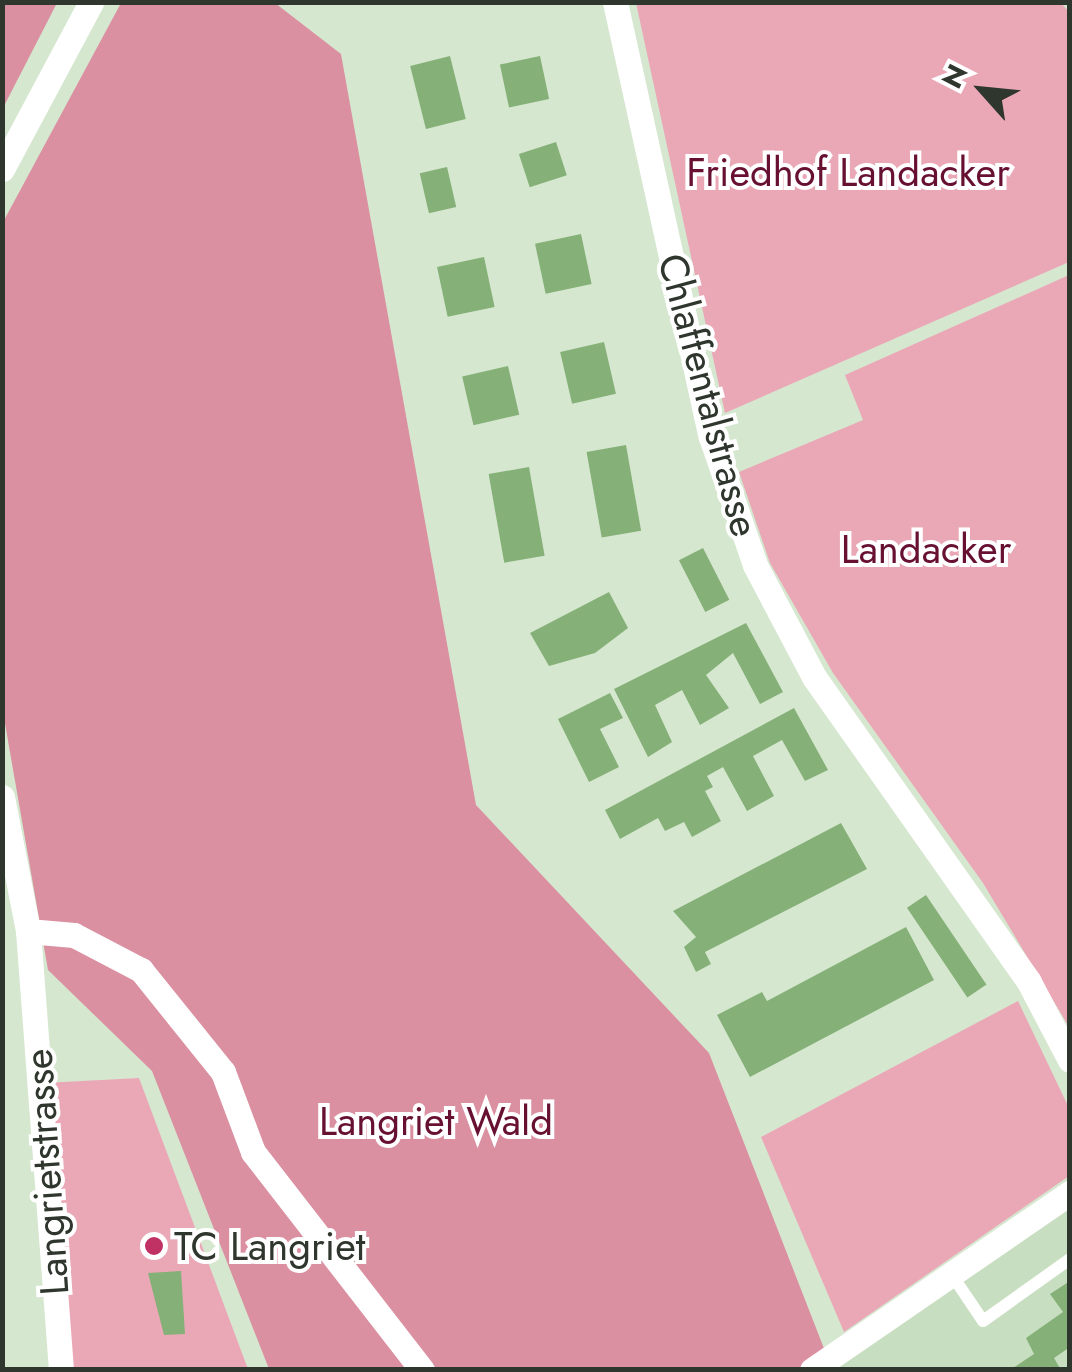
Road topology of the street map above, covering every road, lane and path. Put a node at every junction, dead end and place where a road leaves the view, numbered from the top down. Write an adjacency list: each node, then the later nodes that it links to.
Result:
1 (90, 2): 3 (street)
2 (616, 2): 7 (street, Chlaffentalstrasse)
3 (2, 169)
4 (2, 797): 5 (street, Langrietstrasse)
5 (12, 904): 6 (street, Langrietstrasse)
6 (28, 931): 11 (street, Langrietstrasse); 12 (street)
7 (1070, 1060)
8 (1070, 1193): 10 (street)
9 (1070, 1259): 10 (lane)
10 (952, 1275): 13 (street)
11 (60, 1370)
12 (422, 1370)
13 (812, 1370)

